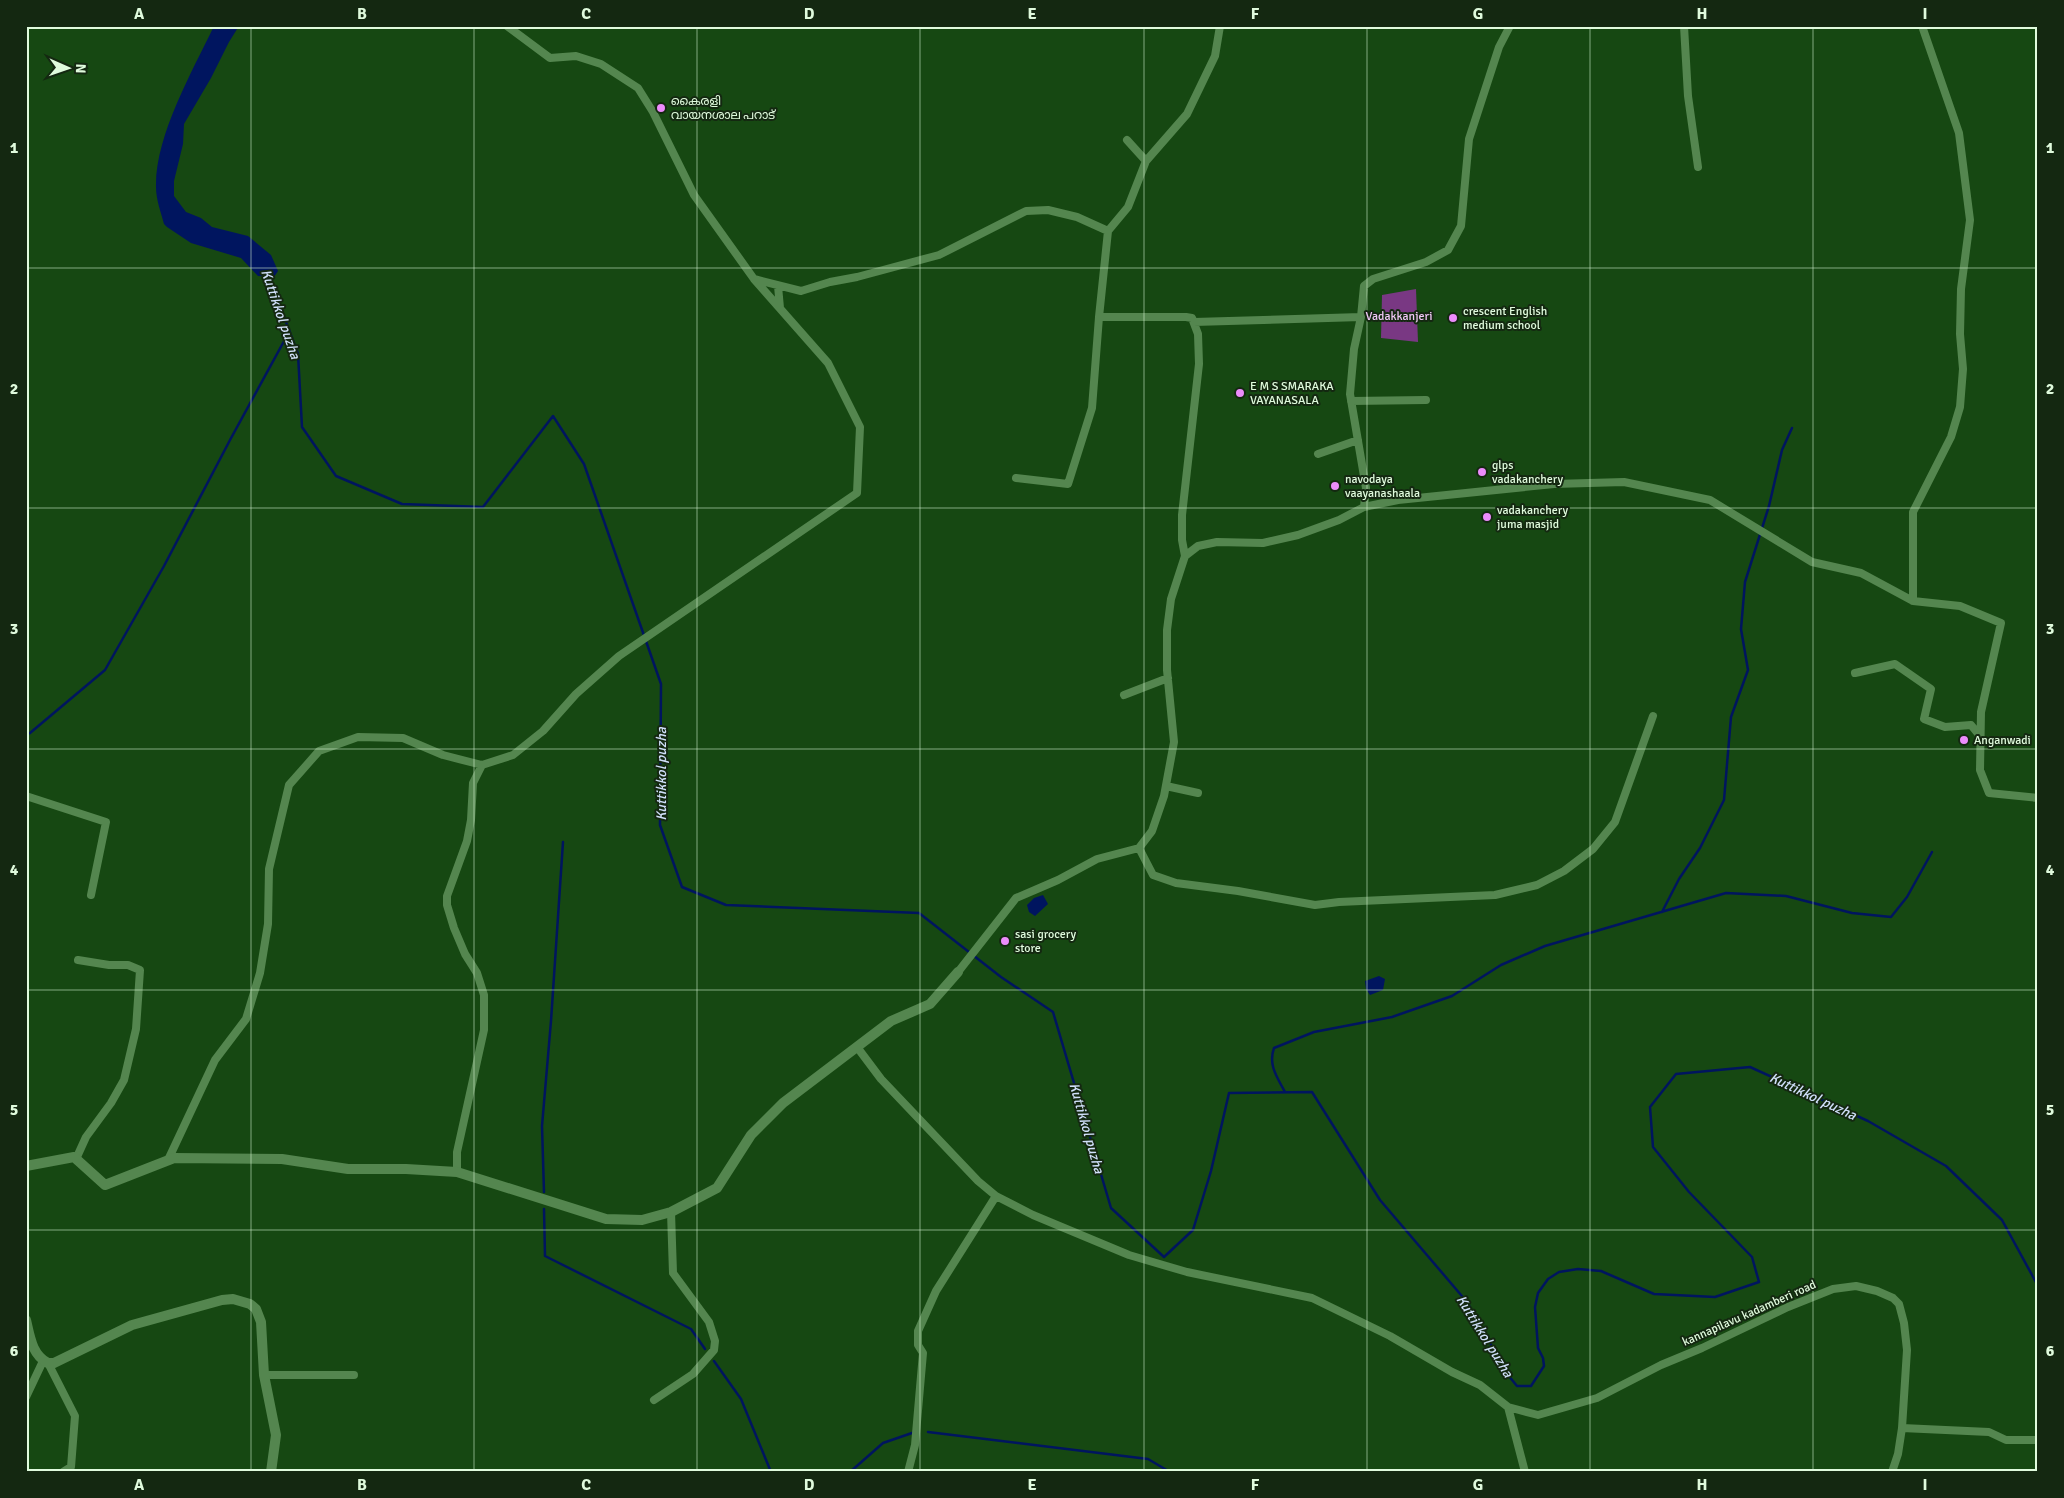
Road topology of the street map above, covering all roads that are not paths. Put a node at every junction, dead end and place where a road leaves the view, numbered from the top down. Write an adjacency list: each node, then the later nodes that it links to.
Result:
1 (507, 26): 10 (street)
2 (1220, 26): 7 (street)
3 (1510, 26): 14 (street)
4 (1684, 26): 8 (street)
5 (1922, 26): 23 (street)
6 (1127, 140): 7 (street)
7 (1146, 161): 9 (street)
8 (1698, 167)
9 (1108, 231): 11 (street); 13 (street)
10 (754, 279): 11 (street); 12 (street)
11 (778, 286): 12 (street)
12 (780, 308): 29 (street)
13 (1099, 317): 15 (street); 20 (street)
14 (1362, 317): 15 (street); 17 (street)
15 (1194, 322): 22 (street)
16 (1426, 400): 17 (street)
17 (1351, 401): 18 (street)
18 (1358, 440): 19 (street); 21 (street)
19 (1318, 454)
20 (1016, 478)
21 (1364, 507): 22 (street); 23 (street)
22 (1185, 556): 25 (street)
23 (1913, 602): 28 (street)
24 (1855, 673): 28 (street)
25 (1168, 678): 26 (street); 30 (street)
26 (1124, 695)
27 (1653, 716): 34 (street)
28 (1980, 736): 33 (street)
29 (482, 765): 40 (street); 42 (street)
30 (1166, 786): 31 (street); 34 (street)
31 (1198, 793)
32 (26, 796): 35 (street)
33 (2038, 798)
34 (1139, 848): 37 (street)
35 (91, 895)
36 (78, 960): 39 (street)
37 (958, 972): 38 (street)
38 (857, 1047): 43 (street); 44 (street)
39 (76, 1159): 40 (street); 41 (street)
40 (168, 1160): 42 (street)
41 (26, 1166)
42 (457, 1172): 44 (street)
43 (996, 1196): 51 (street); 56 (street)
44 (671, 1212): 50 (street)
45 (26, 1320): 46 (street)
46 (46, 1362): 48 (street); 49 (street); 54 (street)
47 (354, 1374): 48 (street)
48 (264, 1375): 55 (street)
49 (26, 1397)
50 (654, 1400)
51 (1508, 1407): 52 (street, kannapilavu kadamberi road); 57 (street)
52 (1902, 1428): 53 (street); 58 (street, kannapilavu kadamberi road)
53 (2038, 1440)
54 (64, 1472)
55 (271, 1472)
56 (908, 1472)
57 (1526, 1472)
58 (1892, 1472)

